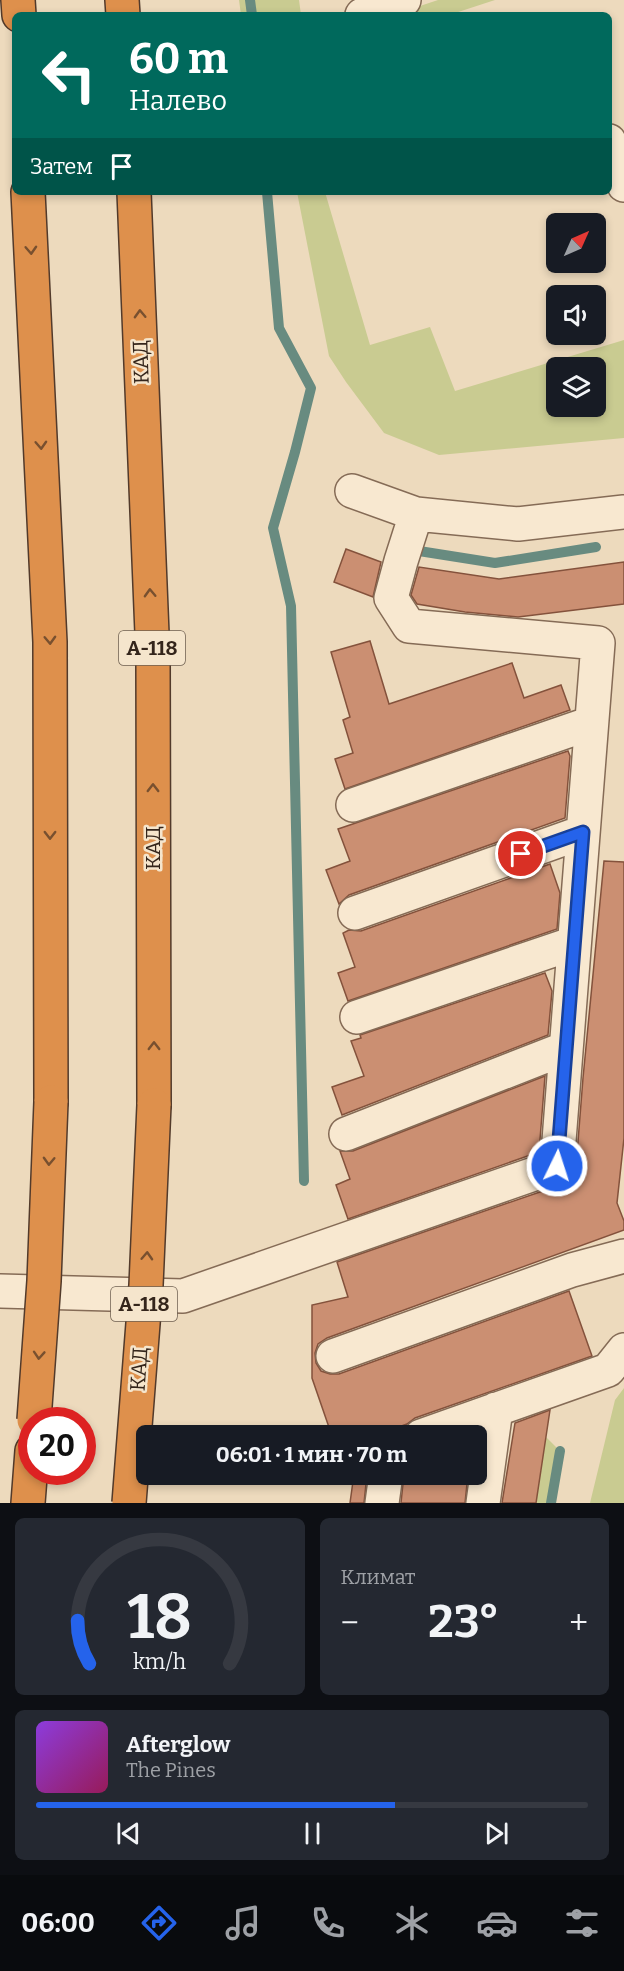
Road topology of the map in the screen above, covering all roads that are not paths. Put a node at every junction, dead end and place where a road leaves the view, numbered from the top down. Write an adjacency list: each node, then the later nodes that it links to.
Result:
1 (404, 0): 2 (lane)
2 (370, 12)
3 (612, 150): 4 (lane)
4 (624, 185)
5 (28, 195): 22 (highway, one-way to 22, bridge)
6 (134, 195): 28 (highway, КАД / А-118, one-way to 6, bridge)
7 (352, 491): 9 (lane)
8 (624, 512): 9 (lane)
9 (416, 514): 10 (lane)
10 (591, 723): 11 (lane); 12 (lane)
11 (353, 805)
12 (583, 832): 13 (lane); 14 (lane)
13 (355, 914)
14 (574, 943): 15 (lane); 16 (lane)
15 (357, 1017)
16 (566, 1048): 17 (lane); 19 (lane)
17 (346, 1134)
18 (624, 1256): 21 (lane)
19 (0, 1291)
20 (624, 1350): 23 (lane)
21 (333, 1356)
22 (35, 1407)
23 (496, 1409): 24 (lane); 30 (lane)
24 (452, 1425)
25 (29, 1485): 27 (highway)
26 (384, 1485): 29 (lane)
27 (28, 1503)
28 (129, 1503)
29 (382, 1503)
30 (483, 1503)

